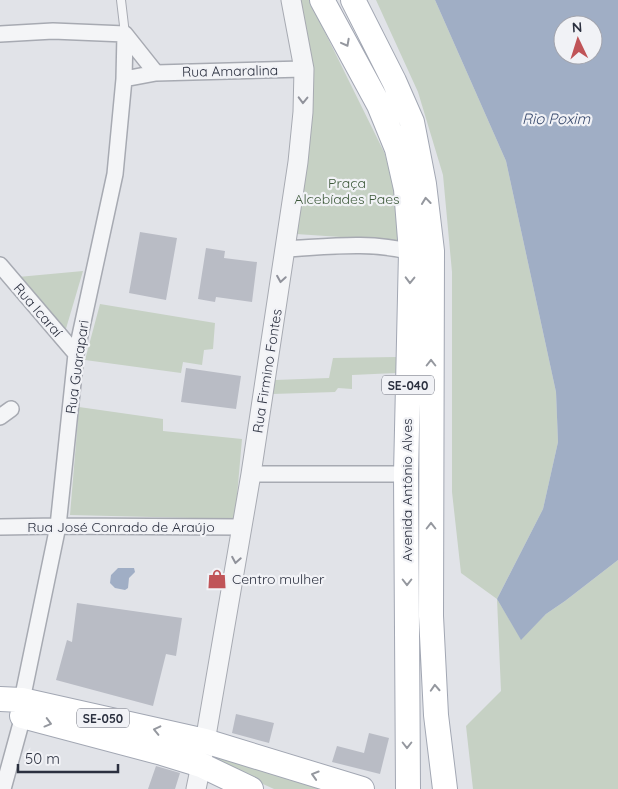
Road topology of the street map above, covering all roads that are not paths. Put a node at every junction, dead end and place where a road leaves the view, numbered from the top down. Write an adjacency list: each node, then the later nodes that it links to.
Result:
1 (121, 0): 6 (lane)
2 (292, 0): 7 (street, Rua Firmino Fontes)
3 (322, 0): 11 (main road, Avenida Antônio Alves / SE-040, one-way to 11)
4 (353, 0): 27 (main road, Avenida Antônio Alves / SE-040, one-way to 4)
5 (0, 34): 6 (street)
6 (125, 34): 8 (street); 9 (street, Rua Guarapari)
7 (304, 69): 8 (street, Rua Amaralina); 10 (street, Rua Firmino Fontes, one-way to 10)
8 (156, 73): 9 (street, Rua Amaralina)
9 (124, 79): 13 (street, Rua Guarapari)
10 (285, 249): 11 (street); 14 (street, Rua Firmino Fontes, one-way to 14)
11 (411, 252): 15 (main road, Avenida Antônio Alves / SE-040, one-way to 15)
12 (0, 265): 13 (street, Rua Icaraí)
13 (76, 354): 16 (street, Rua Guarapari)
14 (251, 474): 15 (street); 17 (street, Rua Firmino Fontes)
15 (406, 474): 26 (main road, Avenida Antônio Alves / SE-040, one-way to 26)
16 (58, 526): 17 (street, Rua José Conrado de Araújo); 18 (street, Rua José Conrado de Araújo); 19 (street, Rua Guarapari)
17 (242, 527): 20 (street, Rua Firmino Fontes, one-way to 20)
18 (0, 528)
19 (11, 707): 20 (main road, SE-050, one-way to 19); 21 (main road, one-way to 21); 22 (street, Rua Guarapari)
20 (205, 741): 21 (street, Rua Firmino Fontes); 25 (main road, one-way to 20)
21 (201, 765): 23 (street, Rua Firmino Fontes); 24 (main road)
22 (3, 789)
23 (196, 789)
24 (251, 789)
25 (362, 789)
26 (408, 789)
27 (444, 789)

